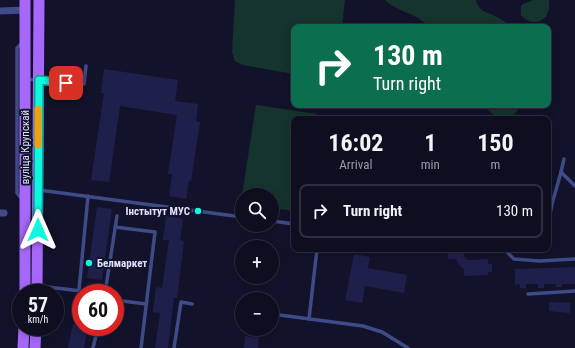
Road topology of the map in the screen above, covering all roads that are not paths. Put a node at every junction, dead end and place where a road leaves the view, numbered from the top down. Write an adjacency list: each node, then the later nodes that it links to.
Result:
1 (39, 0): 7 (main road, вуліца Крупскай)
2 (25, 5): 3 (street); 4 (main road, вуліца Крупскай)
3 (0, 11)
4 (25, 39): 6 (main road, вуліца Крупскай); 13 (lane)
5 (86, 66): 7 (lane)
6 (25, 79): 7 (lane); 13 (main road, вуліца Крупскай)
7 (39, 80): 11 (main road, вуліца Крупскай)
8 (564, 159): 9 (lane)
9 (561, 172): 10 (lane); 14 (lane)
10 (575, 186)
11 (38, 190): 12 (lane); 24 (main road, вуліца Крупскай)
12 (88, 196): 16 (lane); 25 (lane)
13 (25, 202): 23 (main road, вуліца Крупскай)
14 (551, 209)
15 (117, 216): 19 (lane)
16 (235, 216)
17 (279, 222): 18 (lane)
18 (291, 224)
19 (115, 227): 26 (lane); 30 (lane)
20 (317, 252): 33 (lane)
21 (507, 252): 22 (lane)
22 (575, 259)
23 (25, 284)
24 (37, 284)
25 (79, 284)
26 (106, 284)
27 (575, 291): 28 (lane)
28 (528, 294)
29 (124, 301): 30 (lane)
30 (146, 304): 40 (lane)
31 (192, 304): 41 (lane)
32 (279, 315): 33 (lane)
33 (309, 319): 42 (lane)
34 (24, 336): 37 (main road)
35 (36, 336): 38 (main road)
36 (96, 336): 39 (lane)
37 (23, 348)
38 (35, 348)
39 (94, 348)
40 (141, 348)
41 (174, 348)
42 (408, 348)

